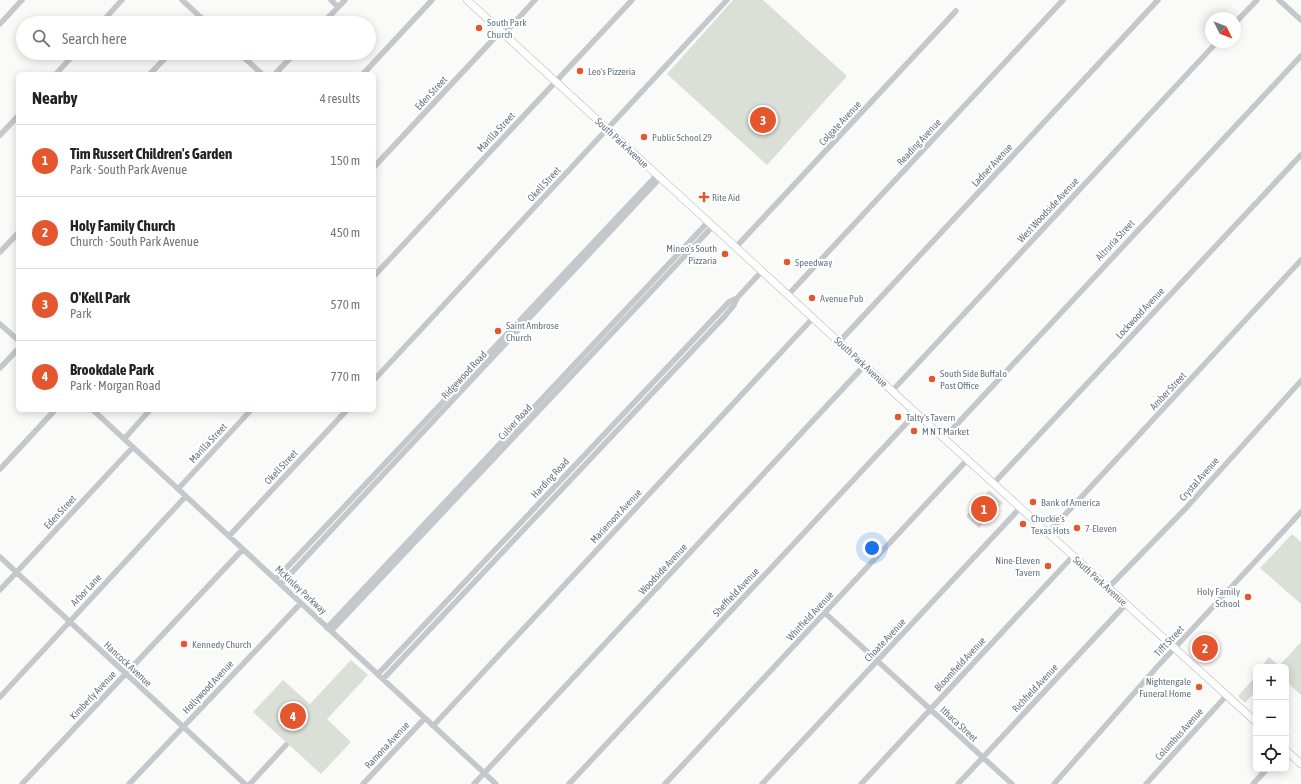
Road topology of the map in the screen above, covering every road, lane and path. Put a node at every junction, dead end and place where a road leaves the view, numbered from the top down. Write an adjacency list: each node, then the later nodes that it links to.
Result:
1 (22, 0): 22 (street)
2 (122, 0): 17 (street)
3 (182, 0): 18 (street)
4 (330, 0): 15 (street)
5 (345, 0): 15 (street)
6 (432, 0): 34 (street)
7 (467, 0): 23 (main road, South Park Avenue)
8 (535, 0): 23 (street, Eden Street)
9 (632, 0): 35 (street, Marilla Street)
10 (727, 0): 37 (street, Okell Street)
11 (1063, 0): 49 (street, Reading Avenue)
12 (1158, 0): 54 (street, Ladner Avenue)
13 (1257, 0): 20 (street)
14 (1279, 0): 21 (street)
15 (338, 7): 19 (street)
16 (956, 11): 44 (street, Colgate Avenue)
17 (108, 16)
18 (196, 16)
19 (330, 16)
20 (1241, 17)
21 (1301, 20)
22 (1, 22)
23 (502, 32): 35 (main road, South Park Avenue); 40 (street, Eden Street)
24 (1211, 48): 62 (street, West Woodside Avenue)
25 (1301, 56): 71 (street, Altruria Street)
26 (69, 60): 30 (street)
27 (163, 60): 31 (street)
28 (247, 60): 32 (street)
29 (288, 60): 33 (street)
30 (58, 72)
31 (152, 72)
32 (260, 72)
33 (277, 72)
34 (365, 72)
35 (556, 81): 37 (main road, South Park Avenue); 48 (street, Marilla Street)
36 (16, 118): 38 (street)
37 (608, 129): 41 (main road, South Park Avenue); 60 (street, Okell Street)
38 (0, 135)
39 (1301, 155): 78 (street, Lockwood Avenue)
40 (376, 165)
41 (659, 176): 42 (main road, South Park Avenue); 94 (street, Ridgewood Road)
42 (710, 224): 44 (main road, South Park Avenue); 103 (street, Culver Road)
43 (16, 235): 45 (street)
44 (736, 247): 47 (main road, South Park Avenue)
45 (0, 252)
46 (1301, 260): 85 (street, Amber Street)
47 (762, 271): 49 (main road, South Park Avenue); 50 (street, Harding Road)
48 (376, 274)
49 (788, 295): 51 (main road, South Park Avenue)
50 (737, 298): 56 (street, Harding Road); 59 (street, Harding Road)
51 (813, 318): 54 (main road, South Park Avenue); 114 (street, Mariemont Avenue)
52 (0, 324): 53 (street)
53 (16, 338)
54 (839, 342): 57 (main road, South Park Avenue)
55 (16, 350): 58 (street)
56 (670, 364): 59 (street); 63 (street, Harding Road)
57 (864, 366): 62 (main road, South Park Avenue); 121 (street, Woodside Avenue)
58 (0, 368)
59 (675, 369): 69 (street, Harding Road)
60 (376, 378)
61 (1301, 381): 96 (street, Crystal Avenue)
62 (892, 391): 70 (main road, South Park Avenue)
63 (628, 408): 69 (street); 74 (street, Harding Road)
64 (53, 412): 77 (street)
65 (95, 412): 72 (street, McKinley Parkway)
66 (148, 412): 72 (street)
67 (249, 412): 79 (street, Marilla Street)
68 (345, 412): 86 (street, Okell Street)
69 (633, 413): 75 (street, Harding Road)
70 (916, 413): 71 (main road, South Park Avenue); 129 (street, Sheffield Avenue)
71 (944, 438): 76 (main road, South Park Avenue)
72 (124, 439): 73 (street, McKinley Parkway)
73 (133, 447): 79 (street, McKinley Parkway); 92 (street, Eden Street)
74 (589, 450): 75 (street); 80 (street, Harding Road)
75 (594, 455): 82 (street, Harding Road)
76 (967, 460): 78 (main road, South Park Avenue); 100 (street, Whitfield Avenue)
77 (0, 469)
78 (993, 484): 83 (main road, South Park Avenue)
79 (178, 489): 81 (street, McKinley Parkway)
80 (548, 494): 82 (street); 87 (street, Harding Road)
81 (186, 496): 86 (street, McKinley Parkway); 101 (street, Arbor Lane)
82 (553, 498): 88 (street, Harding Road)
83 (1020, 508): 85 (main road, South Park Avenue); 105 (street, Choate Avenue)
84 (1301, 512): 104 (street, Tifft Street)
85 (1048, 533): 90 (main road, South Park Avenue)
86 (230, 536): 89 (street, McKinley Parkway)
87 (507, 538): 88 (street); 93 (street, Harding Road)
88 (512, 542): 95 (street, Harding Road)
89 (243, 549): 94 (street, McKinley Parkway); 106 (street, Kimberly Avenue)
90 (1073, 556): 96 (main road, South Park Avenue); 111 (street, Bloomfield Avenue)
91 (0, 557): 92 (street, Hancock Avenue)
92 (16, 572): 97 (street, Eden Street); 101 (street, Hancock Avenue)
93 (467, 580): 95 (street); 102 (street, Harding Road)
94 (278, 582): 98 (street, McKinley Parkway)
95 (472, 585): 102 (street, Harding Road)
96 (1108, 588): 99 (main road, South Park Avenue)
97 (0, 590)
98 (301, 603): 103 (street, McKinley Parkway); 115 (street, Hollywood Avenue)
99 (1126, 604): 104 (main road, South Park Avenue); 118 (street, Richfield Avenue)
100 (825, 613): 105 (street, Ithaca Street); 130 (street, Whitfield Avenue)
101 (70, 621): 106 (street, Hancock Avenue); 110 (street, Arbor Lane)
102 (429, 625): 107 (street, Harding Road); 108 (street, Harding Road)
103 (329, 629): 107 (street, McKinley Parkway)
104 (1175, 648): 109 (main road, South Park Avenue); 135 (street, Tifft Street)
105 (877, 662): 111 (street, Ithaca Street); 131 (street, Choate Avenue)
106 (126, 674): 115 (street, Hancock Avenue); 122 (street, Kimberly Avenue)
107 (378, 674): 108 (street, McKinley Parkway)
108 (383, 679): 112 (street, McKinley Parkway)
109 (1227, 695): 113 (main road, South Park Avenue); 136 (street, Columbus Avenue)
110 (0, 697)
111 (930, 710): 118 (street, Ithaca Street); 132 (street, Bloomfield Avenue)
112 (425, 718): 114 (street, McKinley Parkway); 126 (street, Ramona Avenue)
113 (1253, 719)
114 (433, 726): 121 (street, McKinley Parkway)
115 (183, 727): 123 (street, Hollywood Avenue); 124 (street, Hancock Avenue)
116 (286, 745): 125 (street)
117 (1289, 753): 119 (main road)
118 (982, 758): 133 (street, Richfield Avenue); 134 (street, Ithaca Street)
119 (1301, 764)
120 (1264, 772): 137 (street)
121 (484, 774): 127 (street, Woodside Avenue); 128 (street, McKinley Parkway)
122 (22, 784)
123 (129, 784)
124 (245, 784)
125 (250, 784)
126 (363, 784)
127 (474, 784)
128 (496, 784)
129 (569, 784)
130 (665, 784)
131 (762, 784)
132 (861, 784)
133 (958, 784)
134 (1012, 784)
135 (1054, 784)
136 (1146, 784)
137 (1253, 784)

